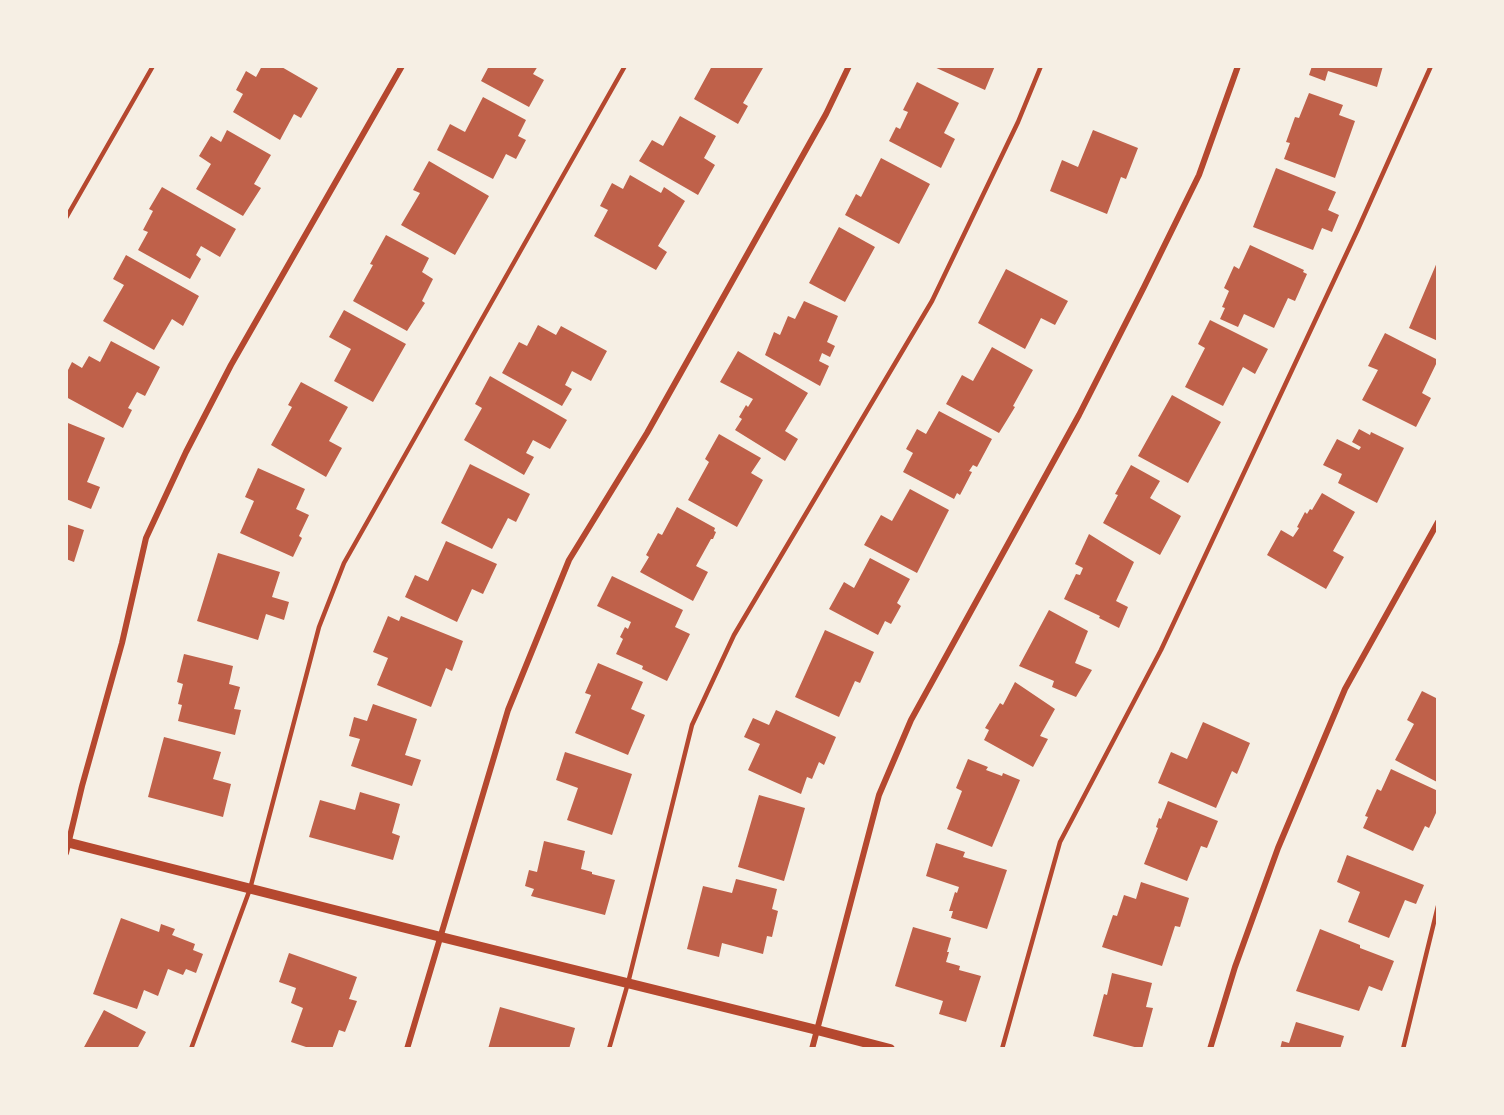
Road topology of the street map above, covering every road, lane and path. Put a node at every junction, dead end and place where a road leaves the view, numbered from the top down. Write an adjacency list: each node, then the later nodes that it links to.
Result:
1 (153, 66): 8 (lane)
2 (402, 66): 10 (street)
3 (625, 66): 11 (lane)
4 (849, 66): 13 (street)
5 (1041, 66): 14 (lane)
6 (1238, 66): 15 (street)
7 (1431, 66): 21 (lane)
8 (66, 218)
9 (1438, 522): 22 (street)
10 (67, 846): 11 (street)
11 (250, 889): 13 (street); 16 (lane)
12 (1438, 906): 23 (lane)
13 (441, 937): 14 (street); 17 (street)
14 (628, 983): 15 (street); 18 (lane)
15 (817, 1030): 19 (street); 20 (street)
16 (191, 1049)
17 (407, 1049)
18 (609, 1049)
19 (812, 1049)
20 (890, 1049)
21 (1002, 1049)
22 (1210, 1049)
23 (1403, 1049)

